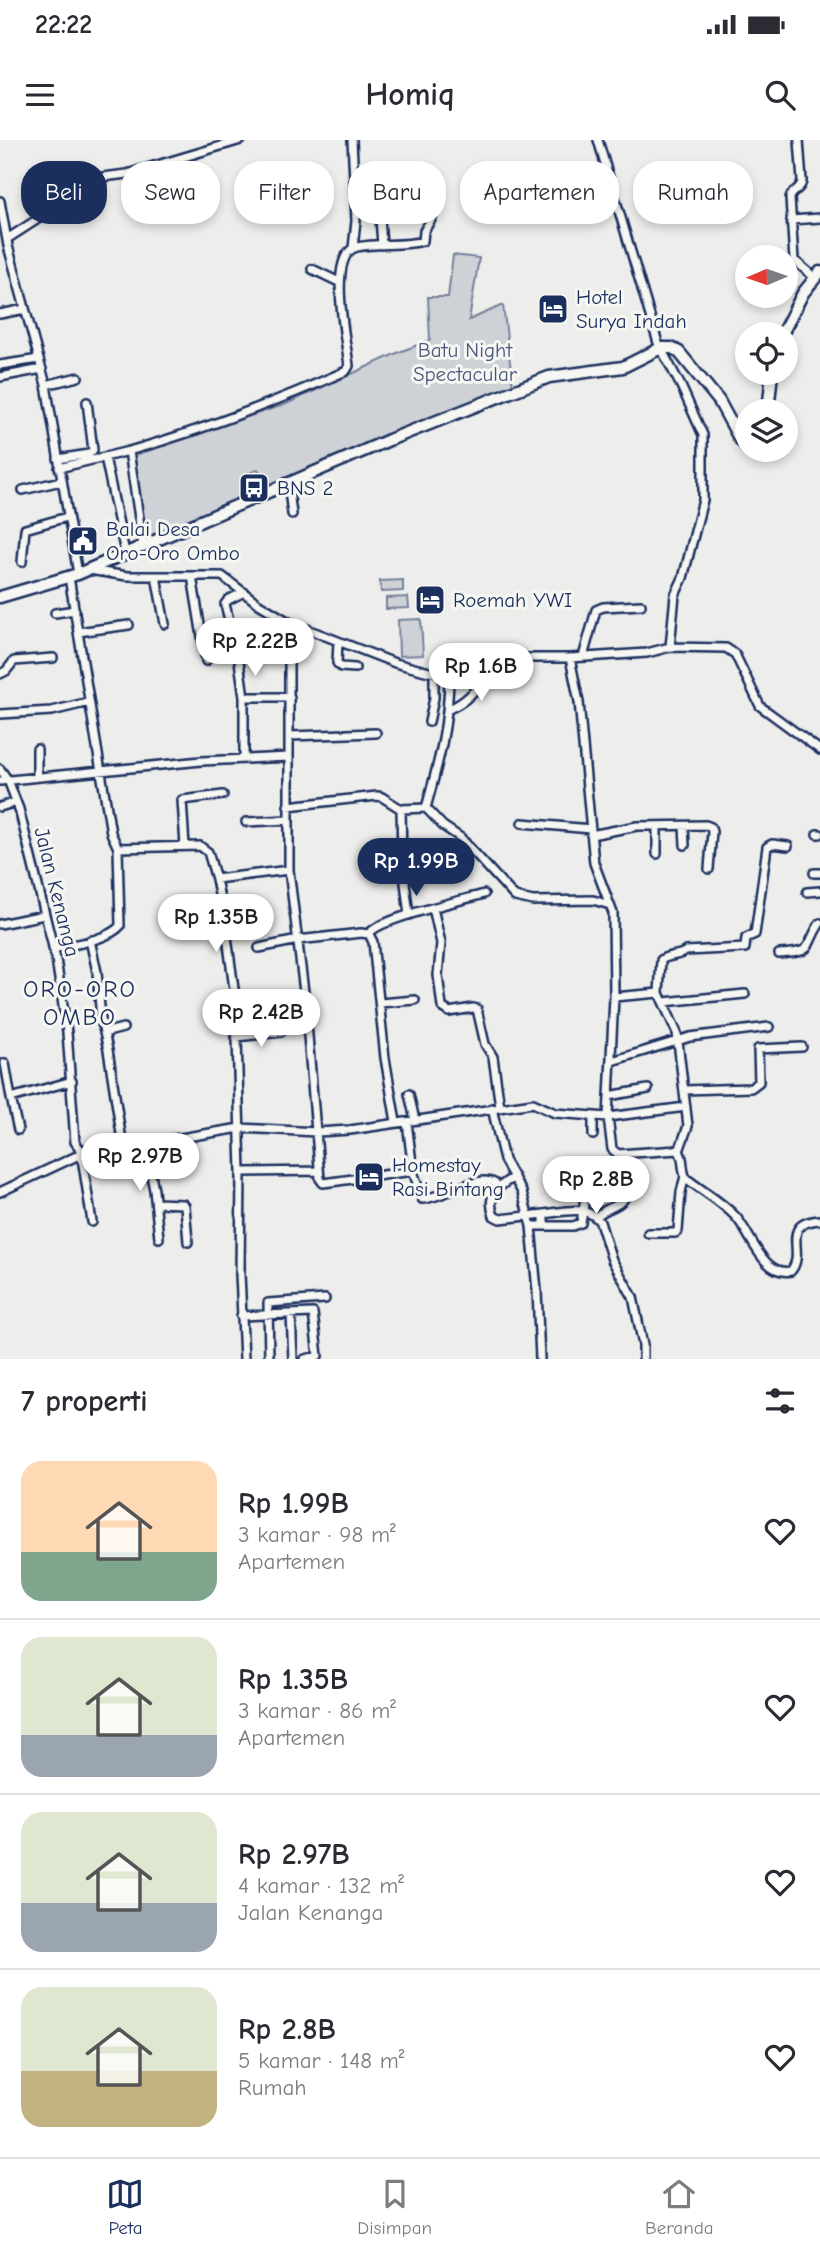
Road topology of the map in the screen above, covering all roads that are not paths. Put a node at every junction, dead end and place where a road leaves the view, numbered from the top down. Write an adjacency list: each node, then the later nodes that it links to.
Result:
1 (241, 140): 12 (street)
2 (352, 140): 14 (street)
3 (598, 140): 21 (street)
4 (789, 140): 5 (street)
5 (799, 141): 8 (street)
6 (0, 201): 9 (street)
7 (820, 218): 8 (street)
8 (791, 220): 16 (street)
9 (2, 222): 12 (street)
10 (380, 224): 13 (street)
11 (429, 224): 13 (street)
12 (6, 239): 18 (street)
13 (382, 245): 14 (street)
14 (353, 248): 17 (street)
15 (312, 269): 17 (street)
16 (817, 274): 20 (main road)
17 (339, 282): 30 (street)
18 (25, 309): 19 (street); 22 (street)
19 (0, 314)
20 (788, 322)
21 (661, 348): 29 (main road); 35 (main road); 57 (street)
22 (39, 359): 23 (street); 24 (street)
23 (0, 365)
24 (42, 369): 25 (street); 27 (street)
25 (0, 377)
26 (78, 377): 27 (street)
27 (46, 385): 32 (street)
28 (87, 402): 32 (street)
29 (735, 431)
30 (129, 451): 31 (street); 39 (street)
31 (105, 457): 33 (street); 40 (street)
32 (58, 459): 33 (street)
33 (60, 468): 34 (street)
34 (61, 481): 36 (street); 38 (street)
35 (288, 482): 37 (street); 39 (main road)
36 (23, 490)
37 (292, 514)
38 (67, 517): 42 (street); 43 (street)
39 (143, 545): 40 (main road)
40 (125, 553): 41 (main road)
41 (109, 561): 43 (main road); 44 (street)
42 (22, 562)
43 (78, 574): 44 (street); 48 (main road); 50 (street)
44 (112, 574): 45 (street)
45 (156, 576): 46 (street); 53 (street)
46 (192, 576): 47 (street); 61 (street)
47 (244, 592): 52 (street); 68 (street)
48 (0, 597)
49 (641, 605): 58 (street)
50 (75, 610): 51 (street); 55 (street)
51 (55, 613)
52 (289, 622): 56 (street); 67 (street)
53 (165, 624)
54 (129, 625): 55 (street)
55 (78, 632): 69 (street)
56 (338, 641): 62 (street); 64 (street)
57 (670, 647): 58 (street); 76 (street)
58 (583, 657): 60 (street)
59 (53, 658): 63 (street)
60 (570, 658): 66 (street); 94 (street)
61 (206, 661)
62 (355, 668)
63 (0, 674)
64 (434, 674): 65 (street); 72 (street)
65 (449, 674): 66 (street); 70 (street)
66 (482, 674): 70 (street)
67 (290, 697): 68 (street); 74 (street)
68 (244, 698): 78 (street)
69 (89, 702): 71 (street); 80 (street)
70 (449, 709): 87 (street)
71 (0, 714)
72 (429, 722)
73 (376, 733): 74 (street)
74 (290, 736): 77 (street)
75 (37, 749): 81 (street)
76 (820, 750)
77 (289, 757): 78 (street); 85 (street)
78 (244, 758): 80 (street)
79 (0, 769): 82 (street, Jalan Kenanga)
80 (101, 771): 81 (street); 98 (street)
81 (37, 777): 82 (street)
82 (4, 780): 84 (street, Jalan Kenanga)
83 (223, 795): 96 (street)
84 (16, 802): 86 (street); 110 (street, Jalan Kenanga)
85 (288, 806): 88 (street); 89 (street)
86 (0, 807)
87 (426, 808): 88 (street); 108 (street)
88 (401, 809): 101 (street)
89 (288, 820): 90 (street); 103 (street)
90 (246, 822)
91 (522, 823): 94 (street)
92 (684, 825): 93 (street); 95 (street); 102 (street)
93 (657, 826): 94 (street); 99 (street)
94 (591, 832): 108 (street)
95 (685, 845)
96 (185, 846): 98 (street); 104 (street)
97 (788, 846): 120 (street)
98 (118, 848): 115 (street)
99 (657, 854)
100 (459, 859): 101 (street)
101 (404, 868): 111 (street)
102 (709, 869)
103 (289, 870): 104 (street); 116 (street)
104 (216, 879): 127 (street)
105 (820, 891): 106 (street)
106 (807, 892)
107 (484, 894): 109 (street)
108 (610, 905): 122 (street)
109 (433, 908): 111 (street); 143 (street)
110 (44, 915): 113 (street); 118 (street, Jalan Kenanga)
111 (409, 915): 114 (street)
112 (820, 923): 119 (street)
113 (0, 924)
114 (369, 934): 116 (street); 126 (street)
115 (90, 940): 118 (street); 130 (street)
116 (298, 940): 117 (street); 123 (street)
117 (259, 948)
118 (53, 949): 137 (street, Jalan Kenanga)
119 (779, 954)
120 (659, 993): 122 (street); 125 (street)
121 (745, 994): 125 (street)
122 (614, 997): 135 (street)
123 (305, 1000): 127 (street); 151 (street)
124 (415, 1000): 126 (street)
125 (664, 1002): 133 (street)
126 (380, 1003): 148 (street)
127 (236, 1004): 132 (street)
128 (769, 1027): 133 (street)
129 (123, 1028): 130 (street)
130 (104, 1032): 154 (street)
131 (281, 1032): 132 (street)
132 (236, 1037): 149 (street)
133 (679, 1041): 135 (street); 139 (street)
134 (802, 1047): 139 (street)
135 (612, 1061): 141 (street)
136 (5, 1063): 142 (street)
137 (72, 1081): 142 (street); 156 (street, Jalan Kenanga)
138 (648, 1089): 141 (street)
139 (684, 1090): 144 (street)
140 (408, 1094): 147 (street)
141 (609, 1096): 146 (street)
142 (11, 1098): 150 (street)
143 (496, 1107): 145 (street); 147 (street); 163 (street)
144 (686, 1107): 146 (street); 155 (street)
145 (593, 1116): 146 (street); 152 (street)
146 (608, 1116): 157 (street)
147 (411, 1121): 148 (street); 159 (street)
148 (396, 1122): 151 (street)
149 (240, 1128): 151 (street); 153 (street); 161 (street)
150 (18, 1130)
151 (317, 1132): 158 (street)
152 (593, 1135)
153 (145, 1144): 154 (street); 166 (street)
154 (123, 1147): 156 (street)
155 (680, 1151): 157 (street); 162 (street)
156 (81, 1152): 165 (street); 172 (street, Jalan Kenanga)
157 (625, 1154): 170 (street)
158 (319, 1171): 159 (street); 161 (street)
159 (413, 1171): 164 (street)
160 (559, 1171): 167 (street)
161 (241, 1172): 180 (street)
162 (685, 1175): 171 (street); 175 (street)
163 (514, 1177): 164 (street); 169 (street)
164 (498, 1186): 169 (street)
165 (0, 1192)
166 (156, 1203): 176 (street); 177 (street)
167 (583, 1210): 168 (street); 170 (street); 174 (street)
168 (544, 1214): 169 (street); 174 (street)
169 (528, 1215): 173 (street)
170 (596, 1217): 187 (street)
171 (820, 1220)
172 (92, 1223)
173 (531, 1226): 174 (street); 186 (street)
174 (544, 1226)
175 (648, 1233)
176 (159, 1238)
177 (188, 1242)
178 (325, 1300): 181 (street)
179 (291, 1314): 181 (street); 184 (street); 185 (street)
180 (241, 1315): 181 (street); 182 (street)
181 (267, 1315): 183 (street)
182 (244, 1359)
183 (269, 1359)
184 (293, 1359)
185 (305, 1359)
186 (540, 1359)
187 (643, 1359)

